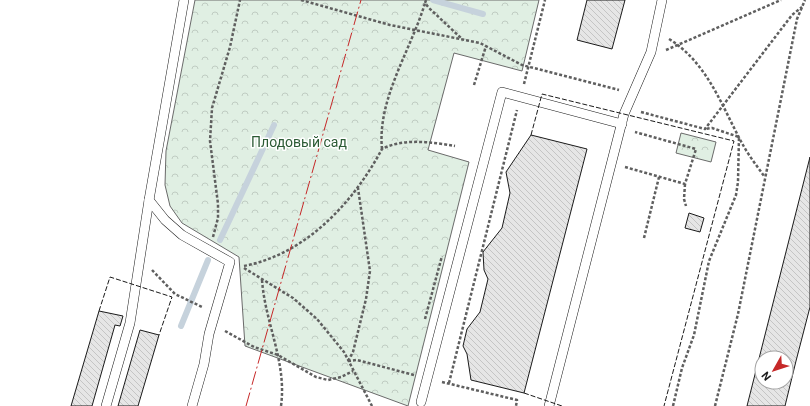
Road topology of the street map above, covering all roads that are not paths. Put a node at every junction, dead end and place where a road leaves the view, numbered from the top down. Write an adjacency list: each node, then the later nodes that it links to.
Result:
1 (184, 0): 4 (lane)
2 (662, 0): 3 (lane)
3 (621, 126): 5 (lane); 8 (lane)
4 (149, 200): 6 (lane); 7 (lane)
5 (421, 402)
6 (106, 406)
7 (192, 406)
8 (549, 406)

